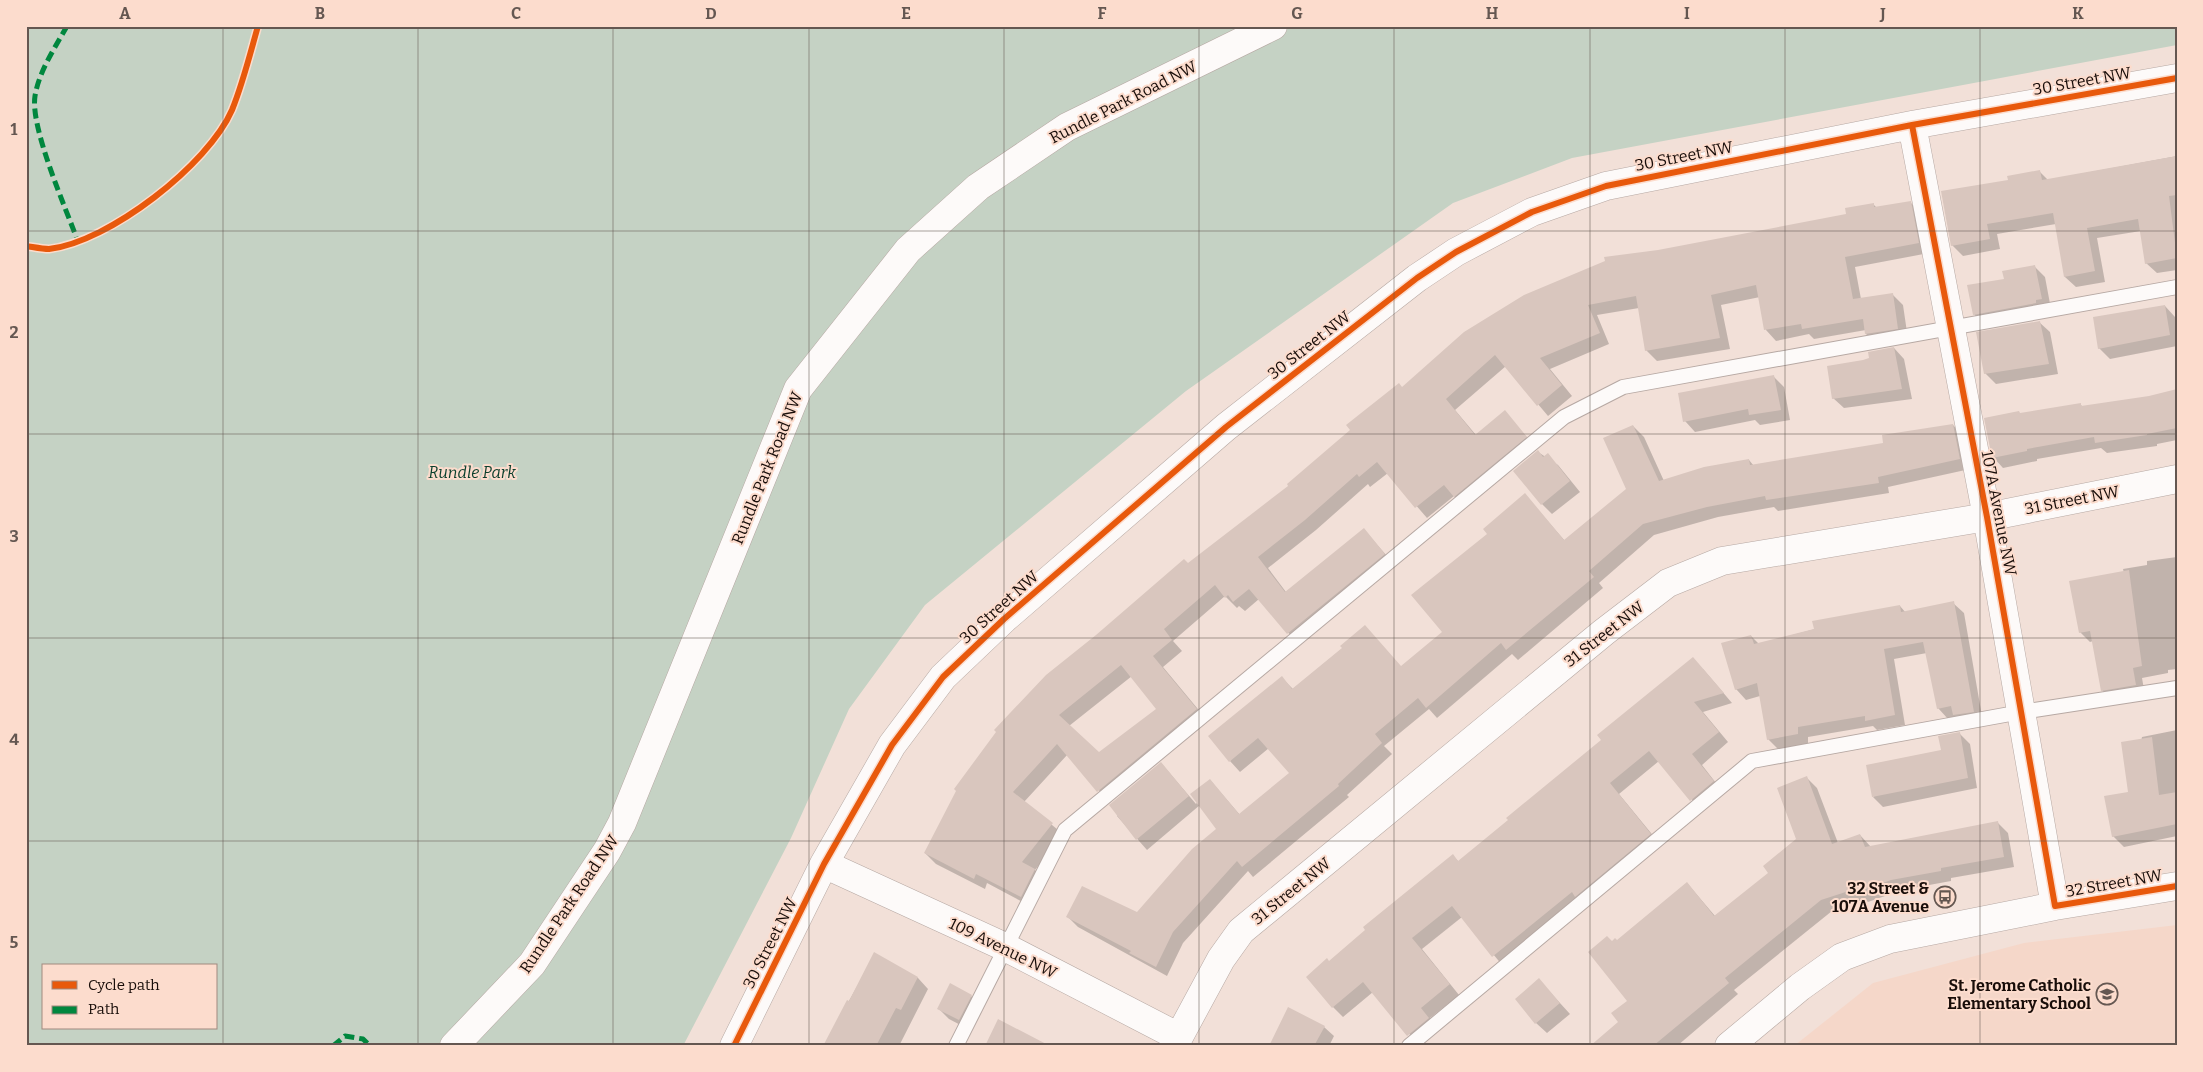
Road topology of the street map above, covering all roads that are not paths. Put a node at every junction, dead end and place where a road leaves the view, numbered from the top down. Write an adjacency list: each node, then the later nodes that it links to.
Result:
1 (1273, 26): 15 (street, Rundle Park Road NW)
2 (2177, 78): 3 (street, 30 Street NW)
3 (1912, 125): 5 (street, 107A Avenue NW); 10 (street, 30 Street NW)
4 (2177, 288): 5 (lane)
5 (1949, 327): 7 (street, 107A Avenue NW); 13 (lane)
6 (2177, 479): 7 (street, 31 Street NW)
7 (1987, 517): 9 (street, 107A Avenue NW); 14 (street, 31 Street NW)
8 (2177, 688): 9 (lane)
9 (2021, 712): 12 (street, 107A Avenue NW); 18 (lane)
10 (824, 864): 13 (street, 109 Avenue NW); 16 (street, 30 Street NW)
11 (2177, 886): 12 (street, 32 Street NW)
12 (2055, 906): 19 (street, 32 Street NW)
13 (1005, 947): 14 (street, 109 Avenue NW); 17 (lane)
14 (1176, 1041)
15 (454, 1046)
16 (734, 1046)
17 (956, 1046)
18 (1409, 1046)
19 (1729, 1046)

